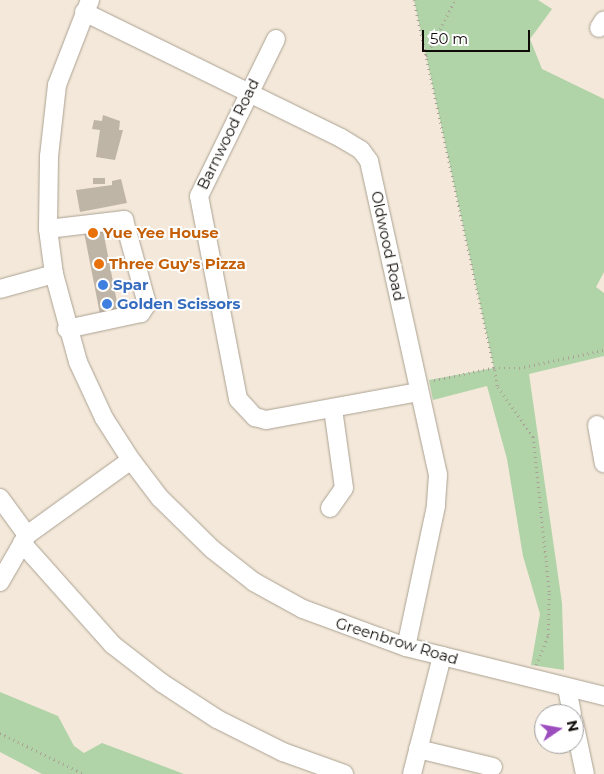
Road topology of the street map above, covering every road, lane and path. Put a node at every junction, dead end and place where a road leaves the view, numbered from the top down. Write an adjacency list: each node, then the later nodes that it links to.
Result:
1 (414, 0): 5 (path)
2 (455, 0): 5 (path)
3 (87, 6): 6 (street, Oldwood Road); 7 (street, Greenbrow Road)
4 (276, 39): 6 (street, Barnwood Road)
5 (425, 58): 12 (path)
6 (247, 93): 13 (street, Oldwood Road); 14 (street, Barnwood Road)
7 (48, 229): 8 (street, Greenbrow Road); 10 (street)
8 (54, 274): 9 (street); 10 (street, Greenbrow Road)
9 (0, 289)
10 (67, 329): 16 (street, Greenbrow Road)
11 (604, 350): 12 (path)
12 (494, 368): 13 (path); 24 (path)
13 (417, 389): 14 (street, Barnwood Road); 22 (street, Oldwood Road)
14 (333, 409): 19 (street)
15 (597, 425): 17 (street)
16 (131, 460): 20 (street); 22 (street, Greenbrow Road)
17 (604, 463)
18 (0, 498): 20 (street)
19 (330, 508)
20 (25, 539): 21 (street); 33 (street)
21 (0, 582)
22 (406, 647): 23 (street, Greenbrow Road)
23 (442, 656): 24 (street, Greenbrow Road); 29 (street)
24 (530, 678): 25 (street, Greenbrow Road)
25 (567, 688): 26 (street, Greenbrow Road); 27 (street)
26 (604, 695)
27 (570, 704)
28 (0, 733): 32 (path)
29 (418, 749): 31 (street); 34 (street)
30 (581, 754): 35 (street)
31 (494, 767)
32 (84, 774)
33 (344, 774)
34 (412, 774)
35 (585, 774)

